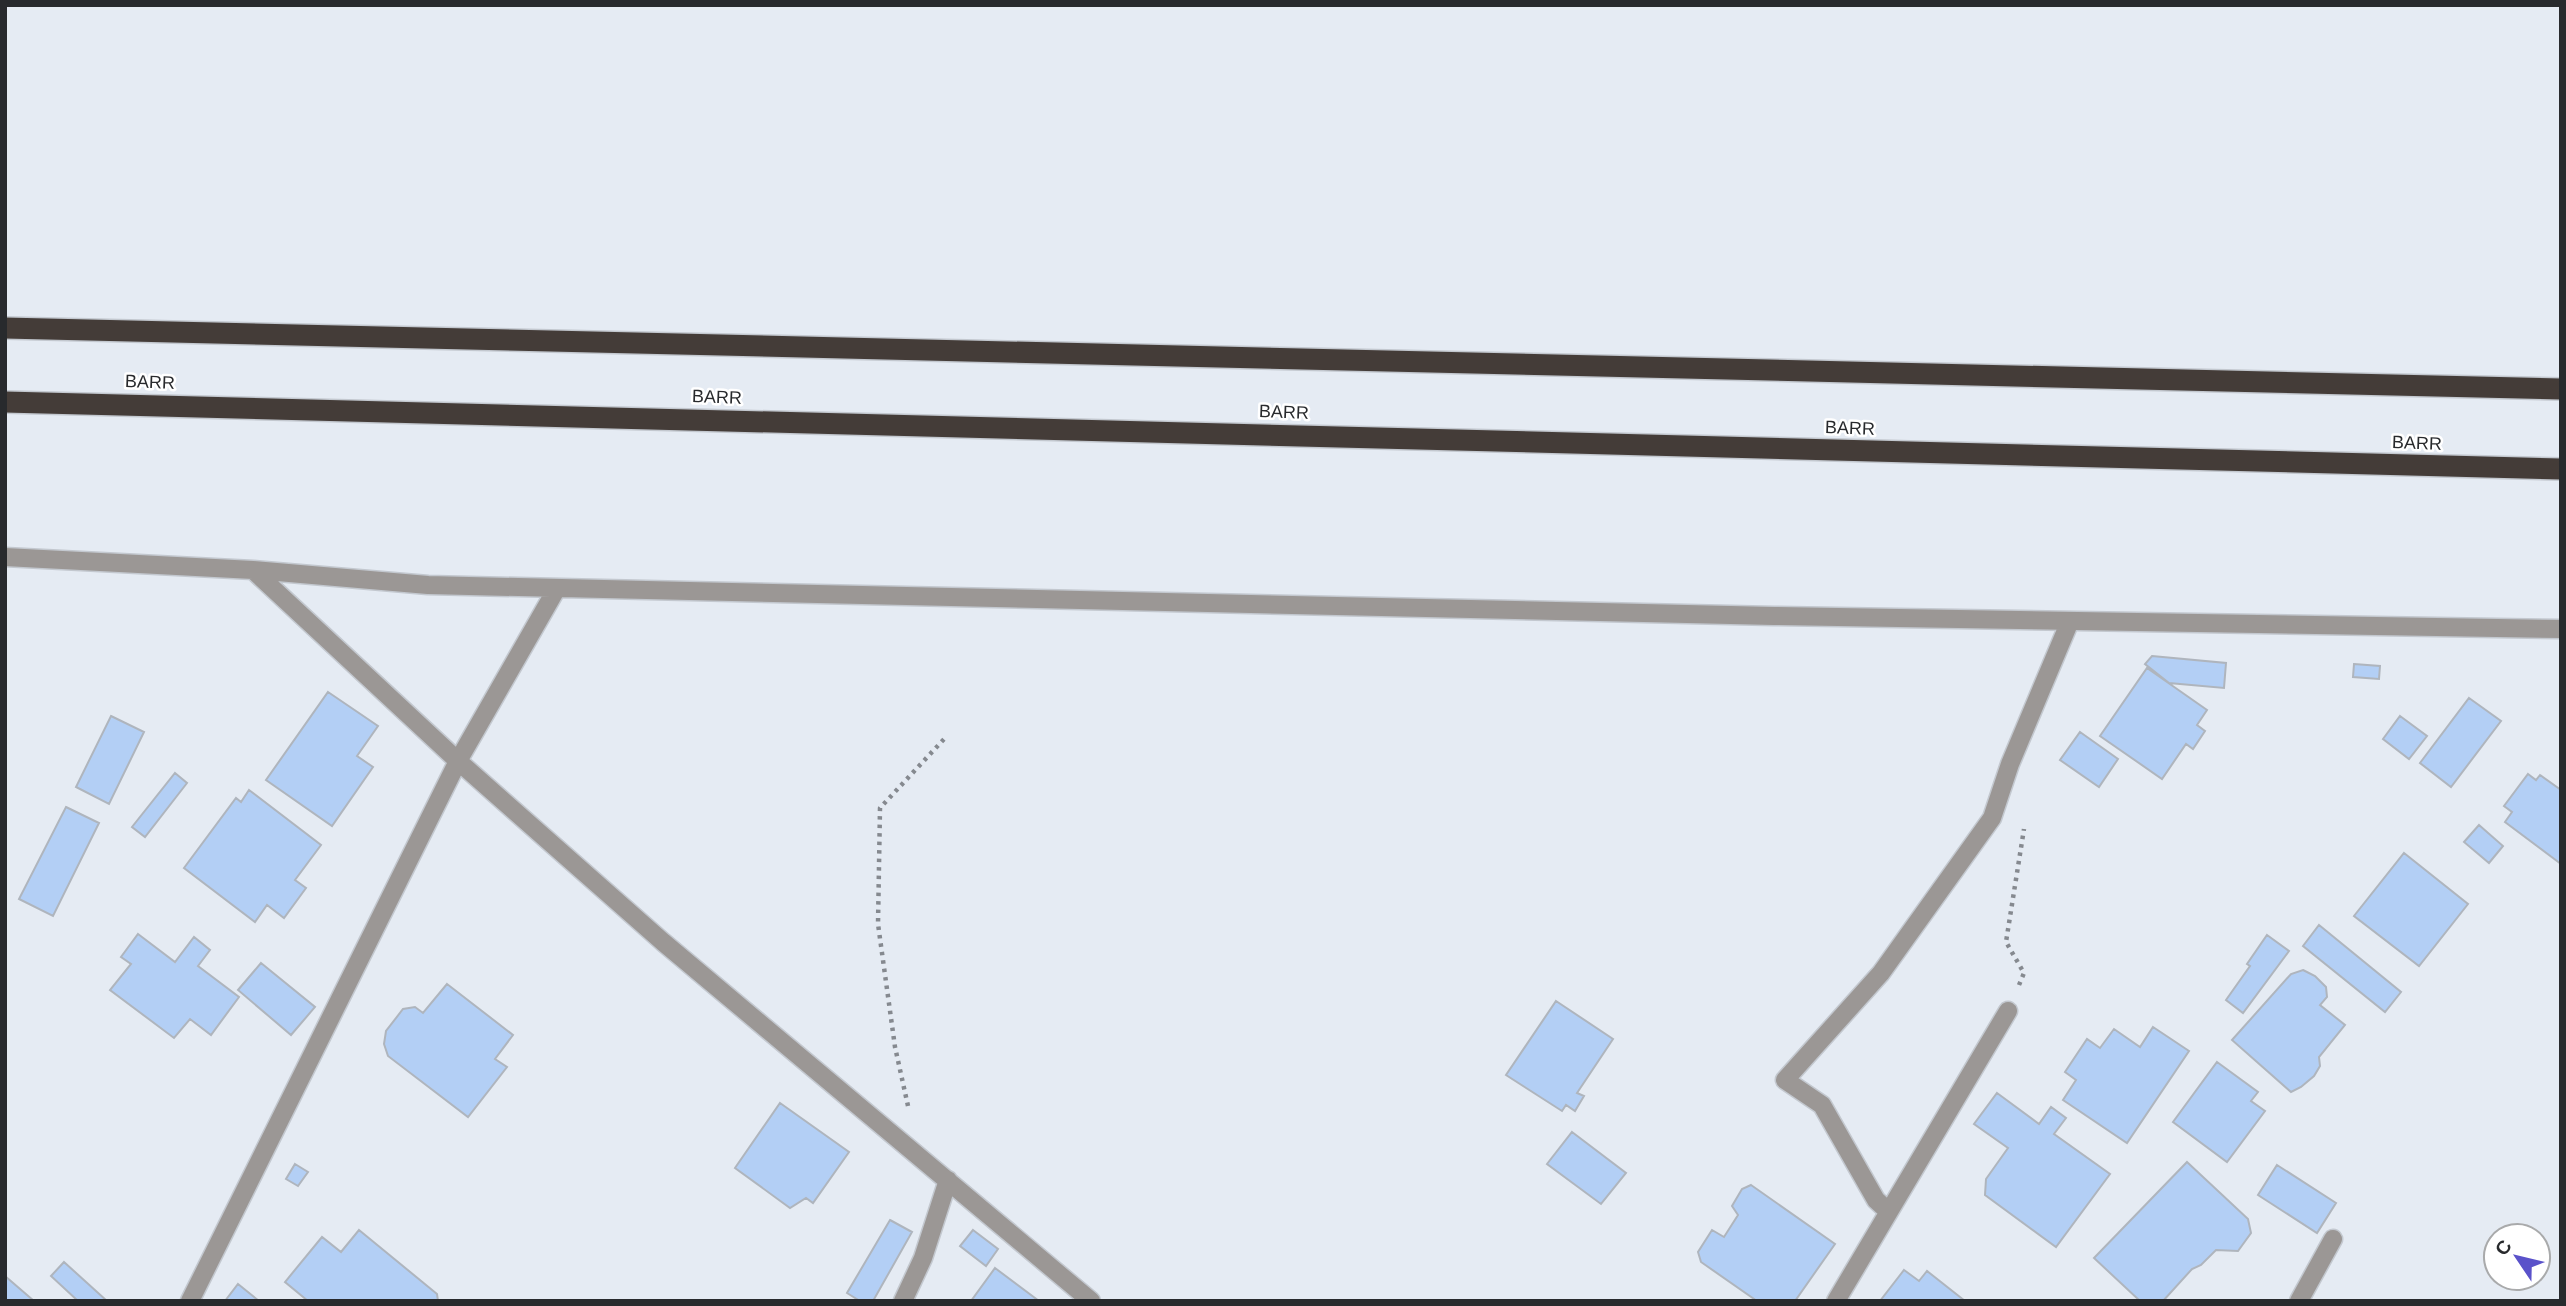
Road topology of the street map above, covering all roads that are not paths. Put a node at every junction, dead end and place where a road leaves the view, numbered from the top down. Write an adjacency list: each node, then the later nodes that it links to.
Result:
1 (5, 328): 2 (highway)
2 (2561, 389)
3 (5, 402): 4 (highway, BARR)
4 (2561, 469)
5 (5, 557): 6 (street)
6 (253, 570): 7 (street); 10 (street)
7 (556, 588): 8 (street); 10 (street)
8 (2070, 621): 9 (street); 13 (street)
9 (2561, 629)
10 (458, 761): 12 (street); 15 (street)
11 (2008, 1011): 13 (street)
12 (948, 1181): 16 (street); 17 (street)
13 (1888, 1211): 18 (street)
14 (2333, 1239): 19 (street)
15 (190, 1301)
16 (903, 1301)
17 (1091, 1301)
18 (1836, 1301)
19 (2299, 1301)

